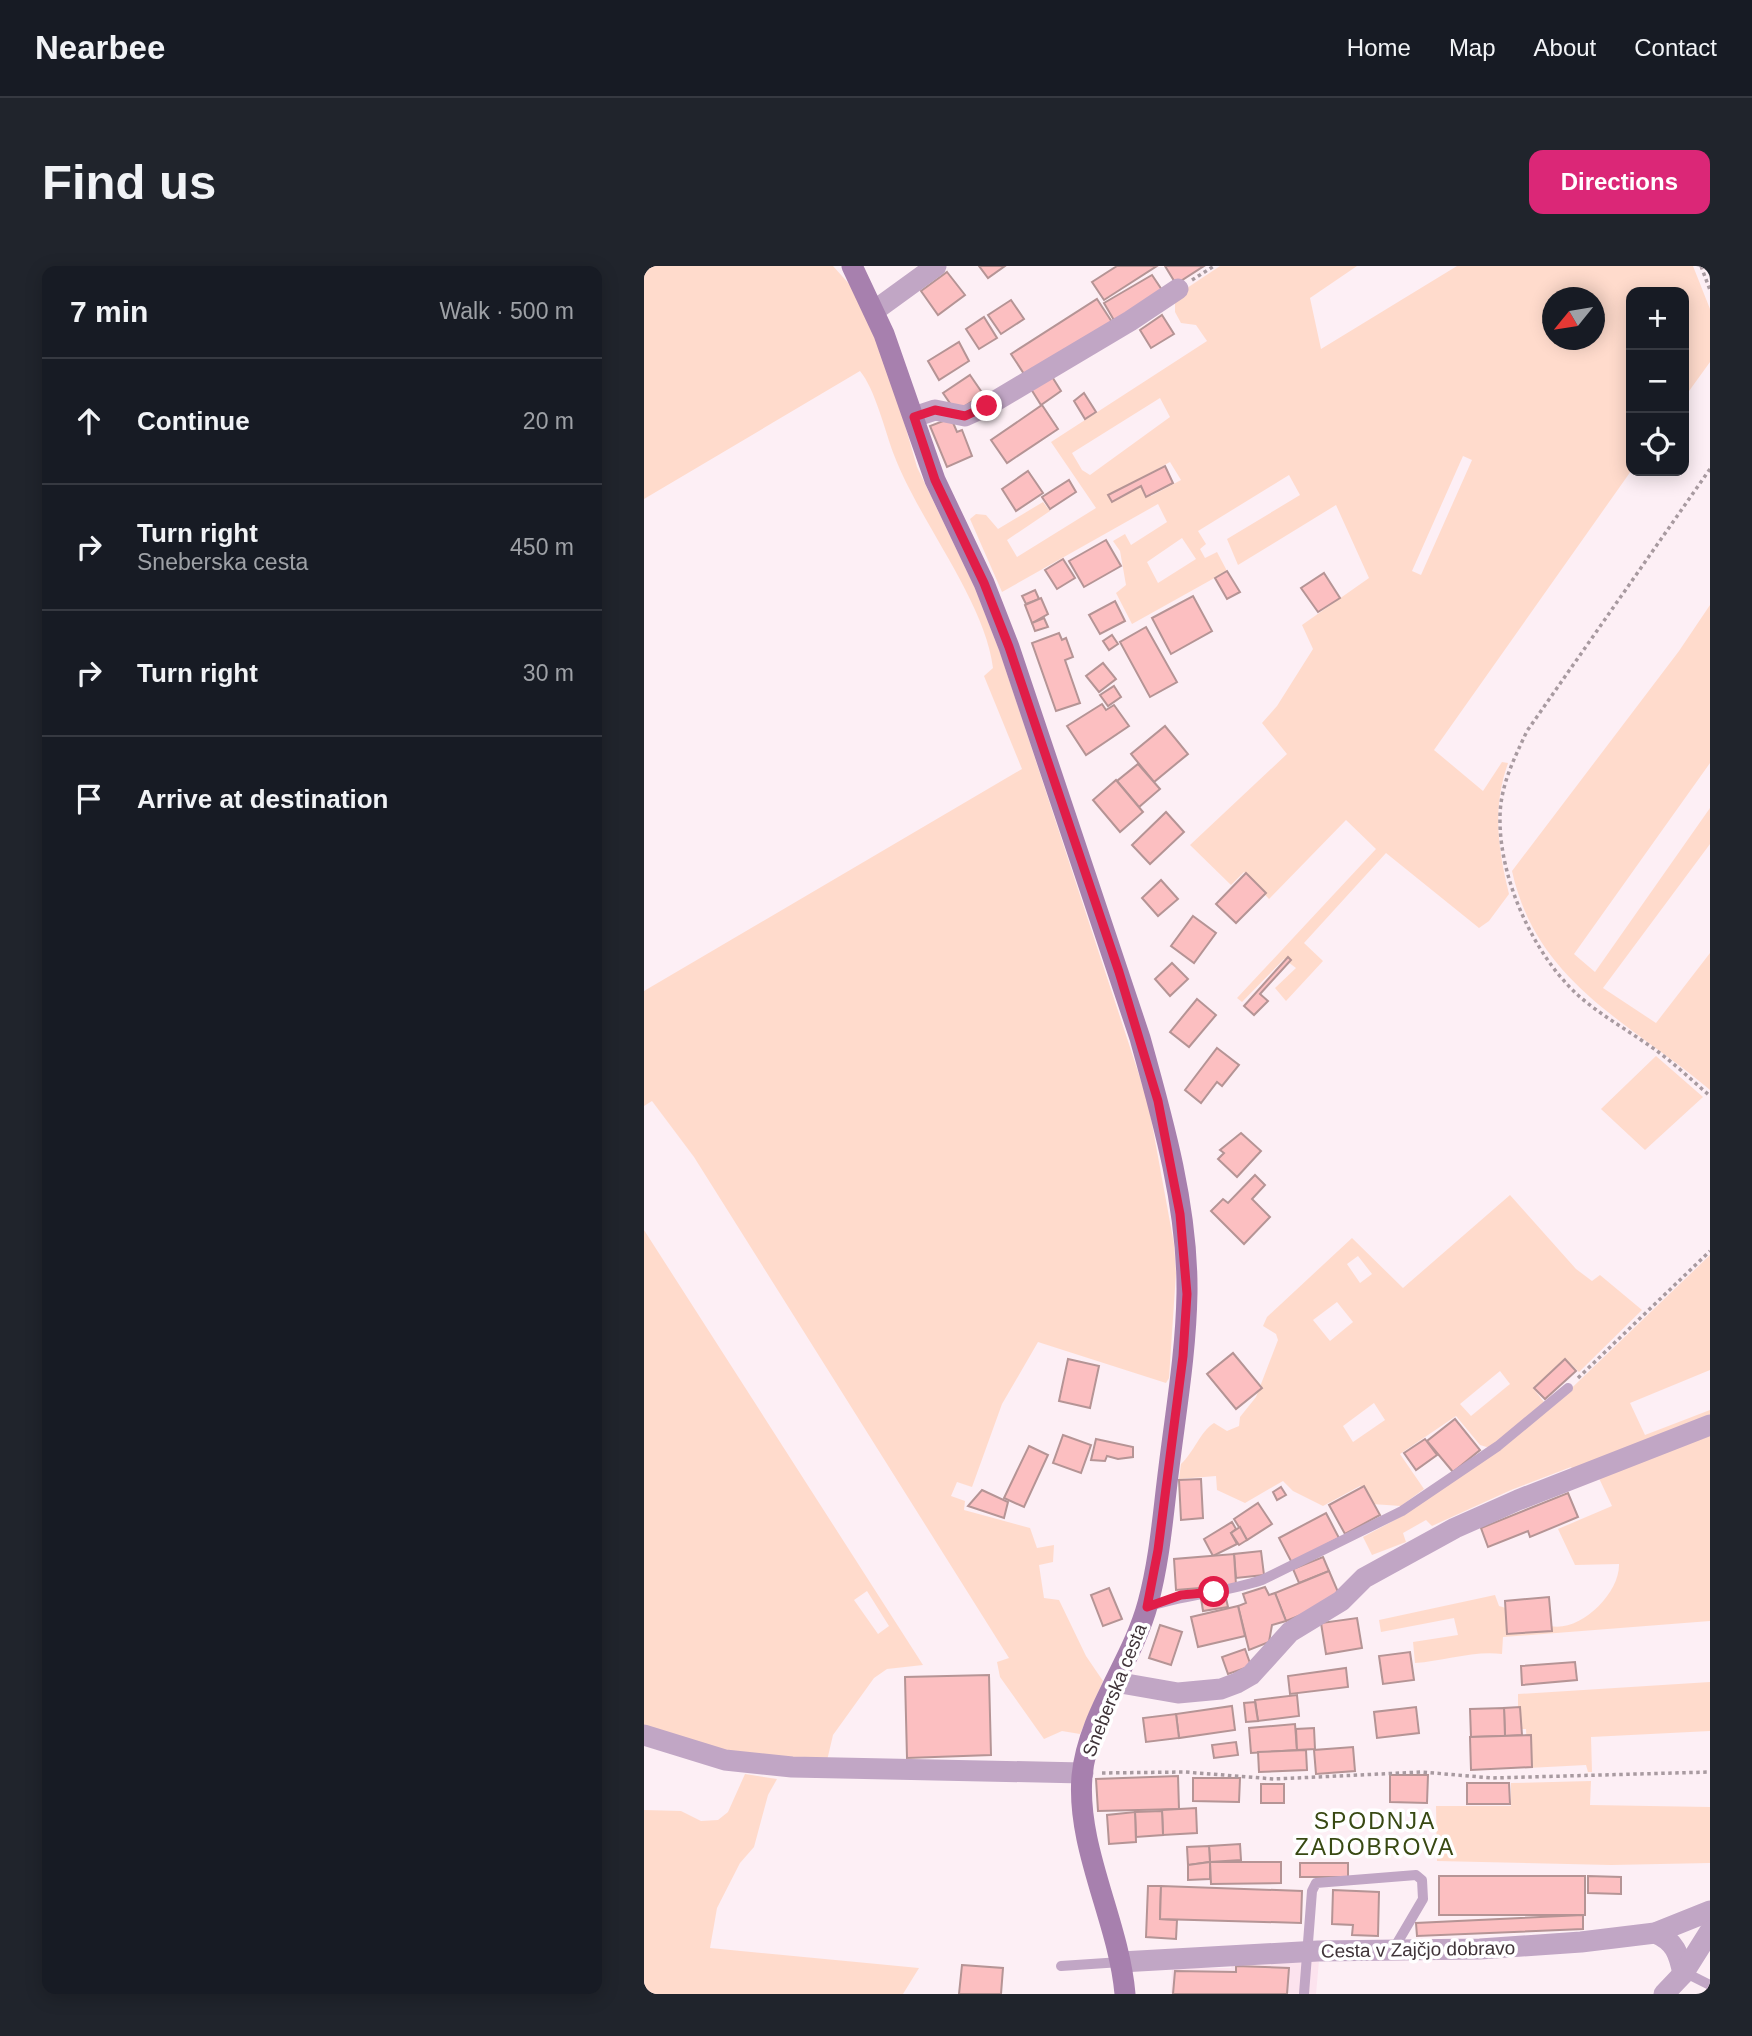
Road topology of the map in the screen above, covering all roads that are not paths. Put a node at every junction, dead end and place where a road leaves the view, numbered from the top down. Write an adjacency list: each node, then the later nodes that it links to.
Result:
1 (852, 266): 4 (street, Sneberska cesta)
2 (936, 266): 4 (street)
3 (1178, 289): 5 (street)
4 (874, 311): 5 (street, Sneberska cesta)
5 (914, 417): 8 (street, Sneberska cesta)
6 (1568, 1388): 8 (lane)
7 (1710, 1425): 9 (street)
8 (1147, 1607): 9 (street, Sneberska cesta)
9 (1115, 1682): 11 (street, Sneberska cesta)
10 (644, 1735): 11 (street)
11 (1083, 1773): 17 (street, Sneberska cesta)
12 (1710, 1911): 14 (street, Cesta v Zajčjo dobravo)
13 (1710, 1931): 19 (street)
14 (1655, 1934): 15 (street, Cesta v Zajčjo dobravo); 19 (street)
15 (1392, 1951): 16 (street, Cesta v Zajčjo dobravo); 16 (lane)
16 (1308, 1952): 17 (street, Cesta v Zajčjo dobravo); 22 (lane)
17 (1121, 1962): 18 (lane); 21 (street, Sneberska cesta)
18 (1061, 1966)
19 (1684, 1973): 20 (lane); 23 (street)
20 (1710, 1985)
21 (1125, 1994)
22 (1304, 1994)
23 (1664, 1994)

